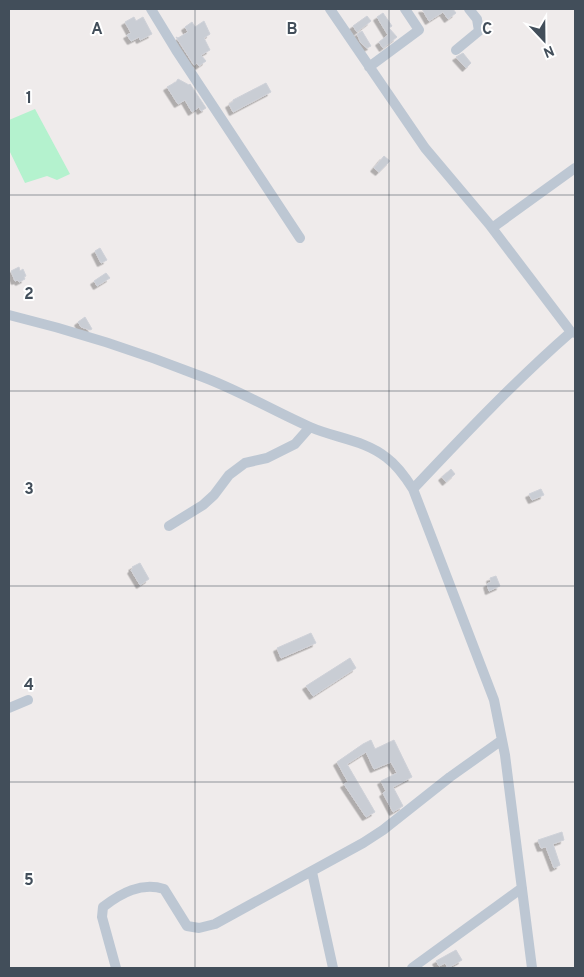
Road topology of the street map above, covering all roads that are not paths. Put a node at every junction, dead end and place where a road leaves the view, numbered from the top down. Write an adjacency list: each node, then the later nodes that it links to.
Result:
1 (151, 9): 9 (street)
2 (330, 9): 6 (street)
3 (405, 9): 6 (street)
4 (469, 9): 5 (street)
5 (456, 50)
6 (369, 67): 8 (street)
7 (575, 168): 8 (street)
8 (492, 228): 11 (street)
9 (300, 238)
10 (9, 314): 12 (street)
11 (573, 333): 13 (street)
12 (310, 427): 13 (street); 14 (street)
13 (413, 489): 17 (street)
14 (169, 526)
15 (28, 700): 16 (street)
16 (9, 708)
17 (502, 740): 18 (street); 19 (street)
18 (312, 872): 20 (street); 21 (street)
19 (522, 888): 22 (street); 23 (street)
20 (116, 968)
21 (333, 968)
22 (412, 968)
23 (532, 968)

